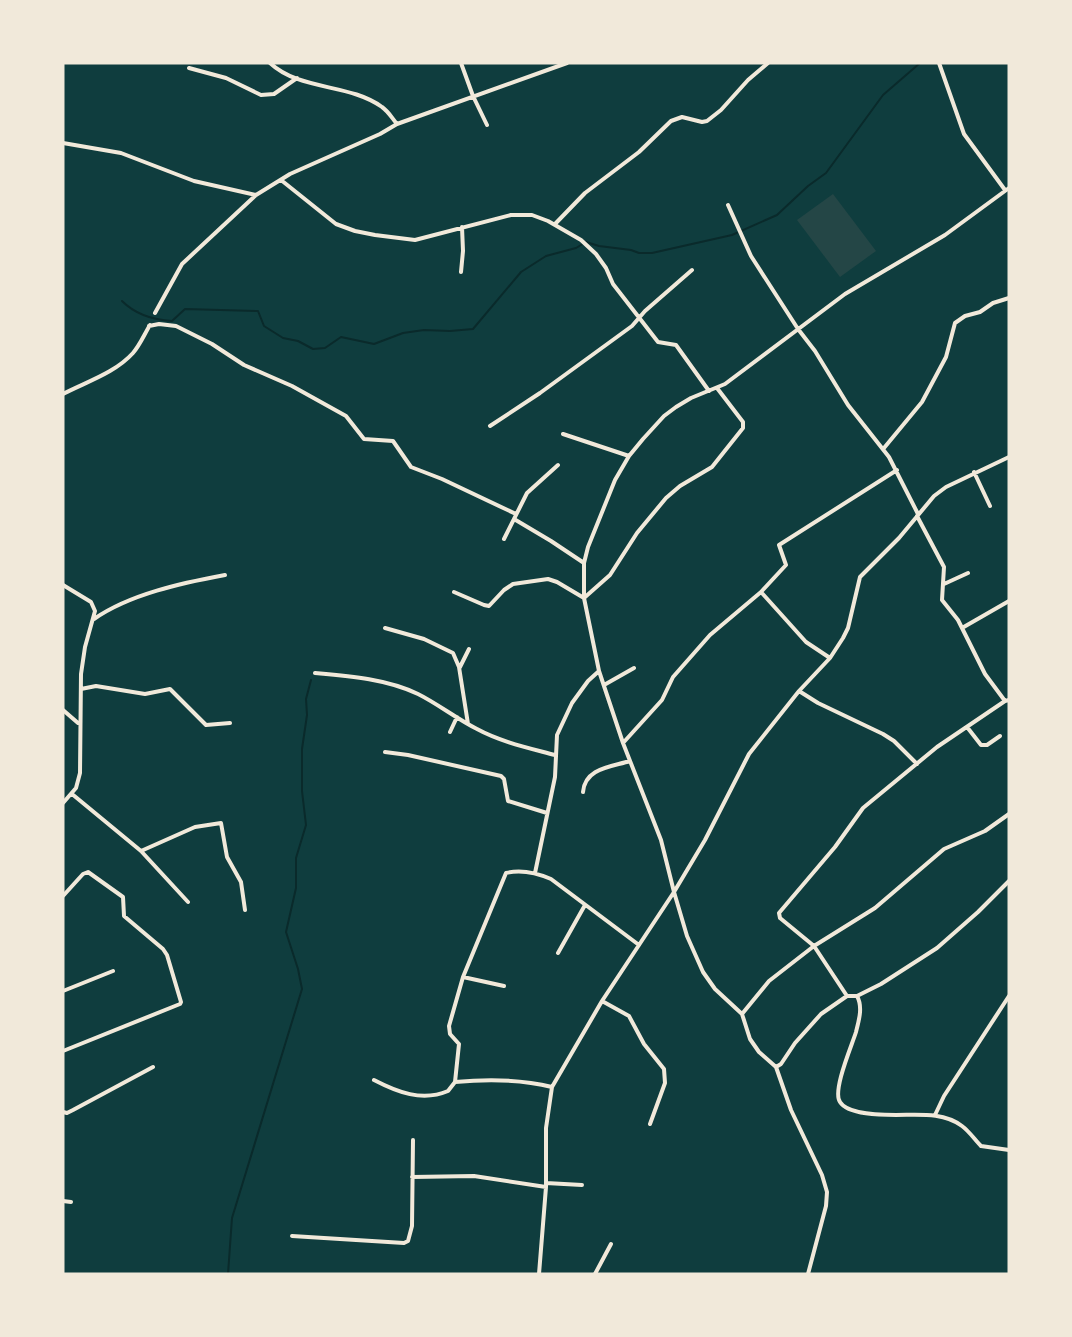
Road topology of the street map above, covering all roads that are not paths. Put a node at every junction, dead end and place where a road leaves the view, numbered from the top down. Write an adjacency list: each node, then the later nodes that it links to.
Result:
1 (270, 63): 8 (street)
2 (461, 63): 11 (street)
3 (567, 63): 6 (street)
4 (768, 63): 19 (street)
5 (939, 63): 16 (street)
6 (554, 65): 11 (street)
7 (189, 68): 10 (street)
8 (286, 74): 9 (street); 10 (street)
9 (297, 78): 10 (street); 12 (street)
10 (286, 85)
11 (473, 96): 12 (street); 13 (street)
12 (397, 124): 15 (street)
13 (487, 125)
14 (63, 143): 17 (street)
15 (281, 180): 17 (street); 20 (street)
16 (1007, 189): 26 (street)
17 (256, 195): 24 (street)
18 (728, 205): 26 (street)
19 (555, 224): 20 (street); 25 (street)
20 (462, 227): 22 (street)
21 (692, 270): 25 (street)
22 (461, 272)
23 (1009, 298): 32 (street)
24 (155, 313)
25 (639, 318): 28 (street); 30 (street)
26 (798, 329): 27 (street); 32 (street)
27 (717, 388): 28 (street); 49 (street)
28 (709, 390): 33 (street)
29 (63, 394): 40 (street)
30 (490, 426)
31 (563, 434): 33 (street)
32 (884, 448): 36 (street)
33 (629, 456): 42 (street)
34 (1009, 458): 37 (street)
35 (558, 465): 40 (street)
36 (897, 470): 39 (street); 48 (street)
37 (974, 472): 38 (street); 39 (street)
38 (990, 506)
39 (917, 515): 45 (street); 55 (street)
40 (515, 517): 41 (street); 42 (street)
41 (504, 539)
42 (584, 563): 49 (street)
43 (968, 573): 45 (street)
44 (225, 575): 51 (street)
45 (944, 584): 53 (street)
46 (63, 585): 51 (street)
47 (454, 591): 49 (street)
48 (761, 592): 55 (street); 72 (street)
49 (584, 598): 58 (street)
50 (1009, 601): 53 (street)
51 (94, 619): 61 (street)
52 (385, 628): 56 (street)
53 (962, 628): 63 (street)
54 (469, 649): 56 (street)
55 (830, 658): 62 (street)
56 (459, 667): 68 (street)
57 (634, 668): 60 (street)
58 (599, 671): 60 (street); 74 (street)
59 (315, 673): 65 (street)
60 (604, 685): 72 (street)
61 (81, 689): 66 (street); 67 (street)
62 (799, 691): 76 (street); 85 (street)
63 (1007, 700): 69 (street)
64 (63, 710): 66 (street)
65 (457, 717): 68 (street); 70 (street)
66 (79, 723): 78 (street)
67 (230, 723)
68 (468, 725): 74 (street)
69 (967, 727): 71 (street); 76 (street)
70 (450, 732)
71 (1000, 736)
72 (623, 743): 75 (street)
73 (385, 752): 80 (street)
74 (555, 755): 80 (street)
75 (630, 761): 77 (street); 85 (street)
76 (918, 764): 91 (street)
77 (584, 792)
78 (72, 794): 79 (street); 82 (street)
79 (63, 803)
80 (547, 813): 83 (street)
81 (1009, 814): 91 (street)
82 (141, 851): 87 (street); 89 (street)
83 (535, 873): 88 (street); 94 (street)
84 (1009, 881): 98 (street)
85 (674, 892): 90 (street); 101 (street)
86 (63, 896): 102 (street)
87 (188, 902)
88 (585, 905): 90 (street); 92 (street)
89 (244, 910)
90 (639, 945): 100 (street)
91 (814, 946): 97 (street); 101 (street)
92 (558, 953)
93 (113, 971): 96 (street)
94 (463, 977): 95 (street); 106 (street)
95 (504, 986)
96 (63, 991)
97 (847, 996): 98 (street); 104 (street)
98 (857, 996): 109 (street)
99 (1009, 996): 109 (street)
100 (603, 1001): 107 (street); 110 (street)
101 (742, 1014): 104 (street)
102 (63, 1051)
103 (153, 1067): 108 (street)
104 (776, 1067): 122 (street)
105 (374, 1080): 106 (street)
106 (455, 1082): 107 (street)
107 (552, 1087): 114 (street)
108 (63, 1112)
109 (935, 1115): 112 (street)
110 (650, 1124)
111 (413, 1140): 113 (street)
112 (1009, 1150)
113 (412, 1177): 114 (street); 118 (street)
114 (546, 1185): 115 (street); 120 (street)
115 (582, 1185)
116 (63, 1201): 117 (street)
117 (71, 1202)
118 (292, 1236)
119 (611, 1244): 121 (street)
120 (539, 1274)
121 (595, 1274)
122 (808, 1274)

